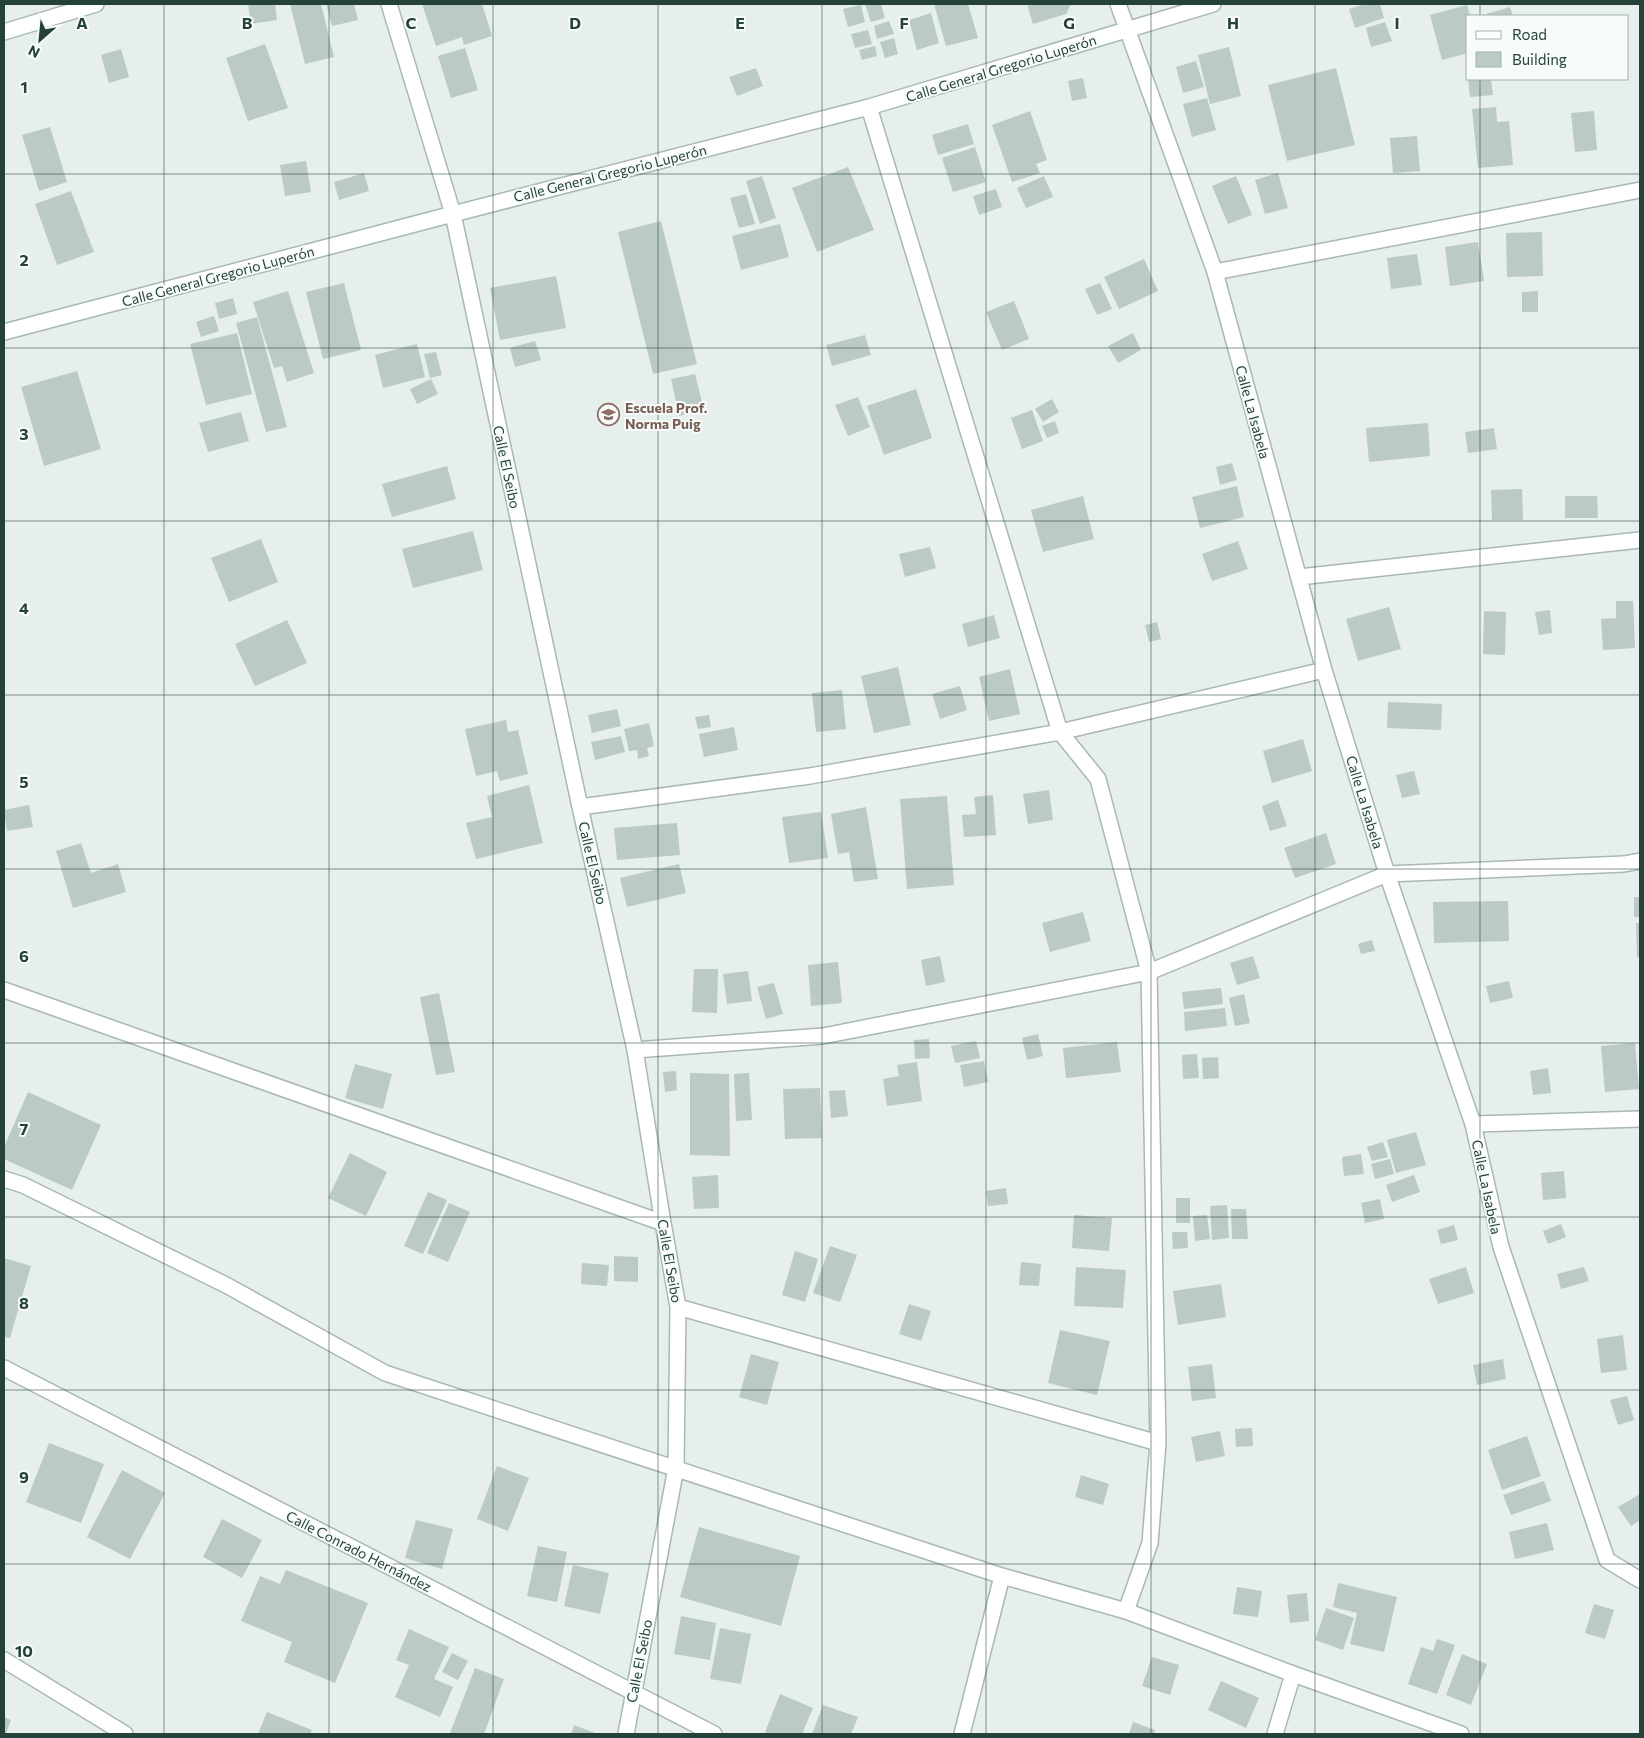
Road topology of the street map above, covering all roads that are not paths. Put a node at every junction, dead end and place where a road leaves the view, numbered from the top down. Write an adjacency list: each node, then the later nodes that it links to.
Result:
1 (96, 4): 6 (street)
2 (389, 4): 9 (street, Calle El Seibo)
3 (1118, 4): 5 (street, Calle La Isabela)
4 (1212, 4): 5 (street, Calle General Gregorio Luperón)
5 (1126, 30): 7 (street, Calle General Gregorio Luperón); 10 (street, Calle La Isabela)
6 (4, 32)
7 (869, 107): 9 (street, Calle General Gregorio Luperón); 15 (street)
8 (1640, 190): 10 (street)
9 (453, 214): 11 (street, Calle General Gregorio Luperón); 16 (street, Calle El Seibo)
10 (1215, 272): 13 (street, Calle La Isabela)
11 (4, 332)
12 (1640, 540): 13 (street)
13 (1299, 577): 14 (street, Calle La Isabela)
14 (1324, 670): 15 (street); 18 (street, Calle La Isabela)
15 (1060, 732): 16 (street); 19 (street)
16 (580, 807): 21 (street, Calle El Seibo)
17 (1640, 862): 18 (street)
18 (1387, 874): 19 (street); 23 (street, Calle La Isabela)
19 (1149, 972): 21 (street); 28 (street)
20 (4, 990): 25 (street)
21 (635, 1050): 25 (street, Calle El Seibo)
22 (1640, 1119): 23 (street)
23 (1473, 1124): 31 (street, Calle La Isabela)
24 (4, 1179): 29 (street)
25 (662, 1222): 26 (street, Calle El Seibo)
26 (678, 1307): 28 (street); 29 (street, Calle El Seibo)
27 (4, 1368): 35 (street, Calle Conrado Hernández)
28 (1158, 1443): 32 (street)
29 (676, 1468): 30 (street); 35 (street, Calle El Seibo)
30 (1002, 1576): 32 (street); 39 (street)
31 (1640, 1580)
32 (1126, 1611): 34 (street)
33 (4, 1660): 36 (street)
34 (1293, 1674): 40 (street); 41 (street)
35 (633, 1692): 37 (street, Calle El Seibo); 38 (street, Calle Conrado Hernández)
36 (125, 1734)
37 (626, 1734)
38 (714, 1734)
39 (962, 1734)
40 (1275, 1734)
41 (1461, 1734)

